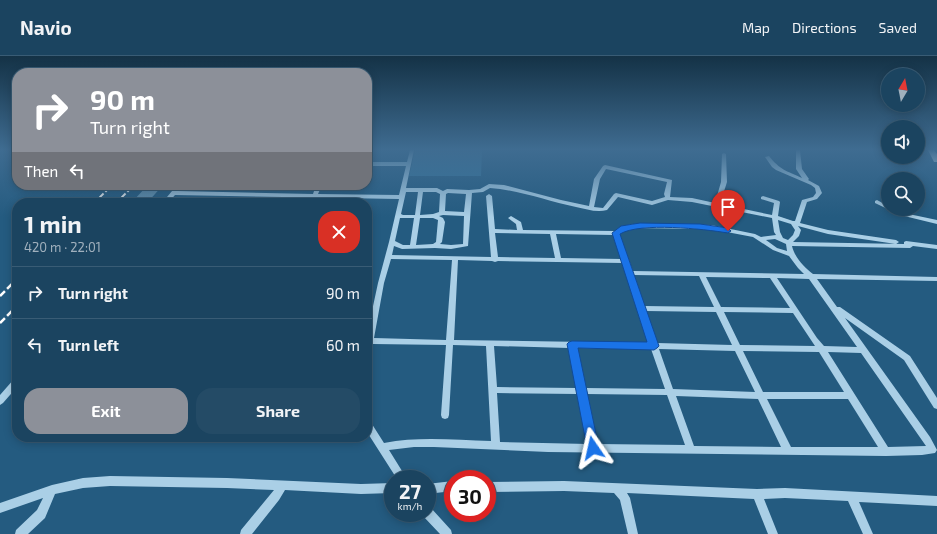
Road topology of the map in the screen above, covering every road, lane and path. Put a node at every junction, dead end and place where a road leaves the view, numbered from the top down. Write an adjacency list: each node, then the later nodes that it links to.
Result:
1 (407, 172): 14 (street)
2 (601, 172): 23 (street)
3 (630, 172): 18 (street)
4 (724, 172): 22 (street)
5 (786, 172): 7 (street)
6 (801, 172): 7 (street)
7 (808, 182): 33 (street)
8 (176, 190): 12 (street)
9 (317, 190): 15 (street)
10 (421, 190): 13 (street); 14 (street); 29 (street)
11 (469, 192): 13 (street); 23 (street); 25 (street)
12 (174, 193): 15 (street); 17 (street)
13 (443, 193): 24 (street)
14 (403, 194): 15 (street); 26 (street)
15 (315, 195)
16 (489, 196): 34 (street)
17 (170, 198)
18 (668, 198): 22 (street); 23 (street)
19 (762, 198): 30 (street)
20 (877, 202): 21 (street)
21 (881, 204)
22 (717, 206): 30 (street)
23 (591, 208)
24 (442, 213): 25 (street); 27 (street)
25 (467, 214): 42 (street)
26 (399, 215): 29 (street); 40 (street)
27 (434, 216): 29 (street); 42 (street)
28 (911, 216): 32 (street)
29 (417, 217): 44 (street)
30 (775, 217): 33 (street); 38 (street)
31 (511, 218): 35 (street)
32 (937, 222)
33 (793, 223): 41 (street); 45 (street)
34 (493, 231): 35 (street); 50 (street)
35 (521, 232): 36 (street)
36 (553, 232): 37 (street); 49 (street)
37 (616, 233): 39 (street); 51 (street)
38 (776, 237): 39 (street); 41 (street)
39 (761, 239): 46 (street)
40 (392, 242): 44 (street); 47 (street)
41 (789, 243): 43 (street); 46 (street)
42 (435, 246): 44 (street)
43 (910, 246)
44 (413, 247)
45 (937, 247)
46 (791, 254): 55 (street)
47 (388, 258): 48 (street); 61 (street)
48 (455, 259): 50 (street); 63 (street)
49 (558, 259): 50 (street); 51 (street)
50 (495, 260)
51 (626, 261): 52 (street)
52 (630, 273): 53 (street); 58 (street)
53 (702, 275): 54 (street); 59 (street)
54 (772, 276): 55 (street); 60 (street)
55 (811, 276): 56 (street); 57 (street)
56 (937, 279)
57 (832, 306): 69 (street); 77 (street)
58 (642, 308): 59 (street); 66 (street)
59 (718, 309): 60 (street); 67 (street)
60 (795, 311): 68 (street)
61 (372, 330)
62 (372, 341): 63 (street)
63 (450, 343): 64 (street); 78 (street)
64 (490, 344): 65 (street); 71 (street)
65 (572, 344): 66 (street); 72 (street)
66 (654, 346): 67 (street); 73 (street)
67 (737, 349): 68 (street); 74 (street)
68 (822, 350): 69 (street); 75 (street)
69 (862, 350): 85 (street)
70 (12, 387): 76 (street)
71 (492, 390): 72 (street); 81 (street)
72 (582, 392): 73 (street); 82 (street)
73 (670, 392): 74 (street); 83 (street)
74 (760, 395): 75 (street); 84 (street)
75 (850, 396): 85 (street)
76 (0, 401)
77 (937, 405)
78 (445, 415)
79 (372, 431): 80 (street)
80 (382, 446): 81 (street); 86 (street)
81 (496, 446): 82 (street)
82 (593, 448): 83 (street)
83 (691, 450): 84 (street)
84 (788, 451): 85 (street)
85 (886, 452)
86 (397, 470)
87 (282, 486): 89 (street); 91 (street); 98 (street)
88 (496, 487): 90 (street)
89 (384, 488)
90 (617, 489): 92 (street); 100 (street)
91 (52, 490): 95 (street); 97 (street)
92 (757, 494): 93 (street); 101 (street)
93 (851, 496): 94 (street); 102 (street)
94 (937, 501)
95 (0, 508)
96 (436, 522): 99 (street)
97 (20, 534)
98 (245, 534)
99 (447, 534)
100 (633, 534)
101 (773, 534)
102 (868, 534)

